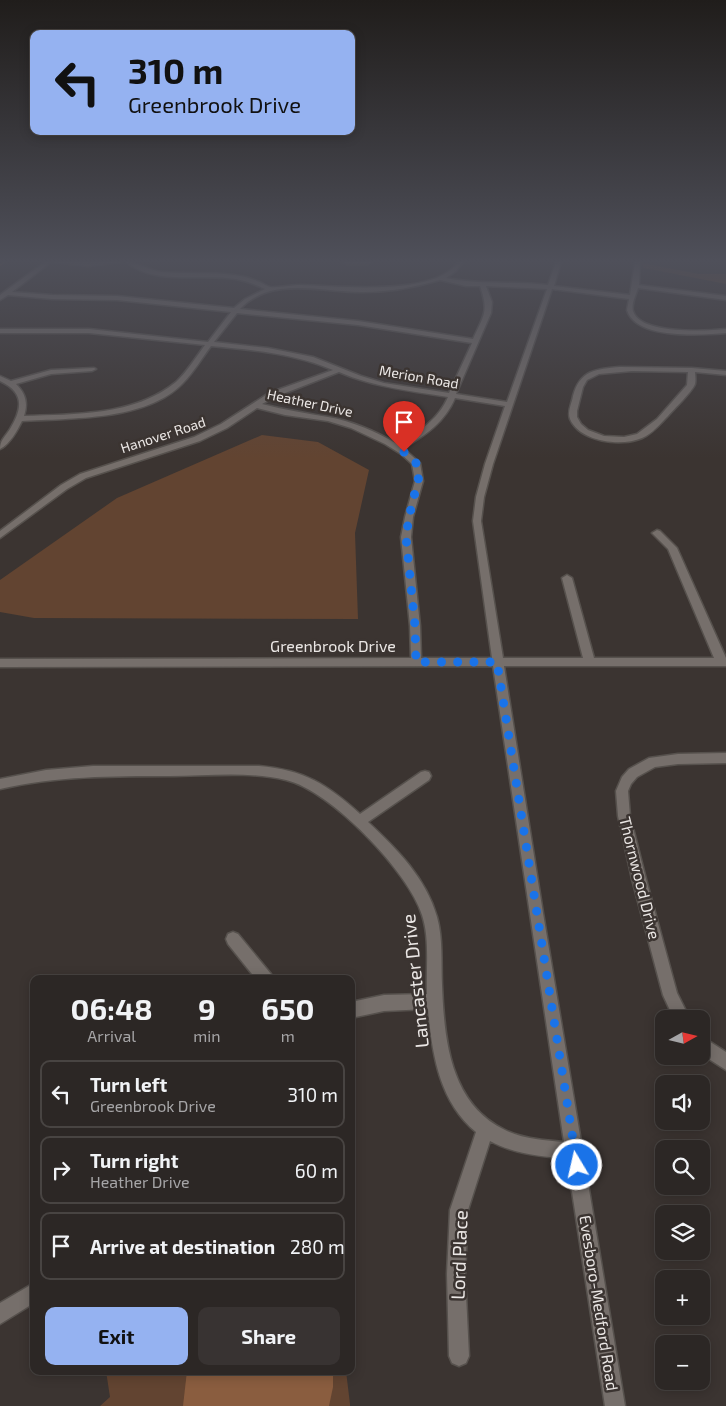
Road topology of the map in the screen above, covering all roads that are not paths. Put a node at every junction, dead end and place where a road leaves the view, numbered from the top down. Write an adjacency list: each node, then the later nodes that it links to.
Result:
1 (221, 328): 9 (street)
2 (388, 328): 8 (street)
3 (481, 328): 8 (street)
4 (536, 328): 18 (street, Evesboro-Medford Road)
5 (653, 328): 7 (street)
6 (0, 331): 9 (street, Merion Road)
7 (726, 332)
8 (475, 341): 16 (street)
9 (208, 344): 11 (street, Merion Road); 19 (street)
10 (92, 370): 15 (street)
11 (339, 370): 16 (street, Merion Road); 17 (street, Hanover Road)
12 (692, 370): 12 (street); 13 (street)
13 (726, 373)
14 (0, 378): 15 (street)
15 (11, 383): 19 (street)
16 (451, 395): 18 (street, Merion Road); 21 (street)
17 (256, 405): 21 (street, Heather Drive); 23 (street, Hanover Road)
18 (510, 405): 26 (street, Evesboro-Medford Road)
19 (19, 418): 20 (street)
20 (0, 447)
21 (397, 448): 25 (street, Heather Drive)
22 (657, 534): 28 (street)
23 (0, 535)
24 (567, 578): 27 (street)
25 (416, 662): 26 (street, Greenbrook Drive); 29 (street, Greenbrook Drive)
26 (497, 662): 27 (street, Greenbrook Drive); 42 (street, Evesboro-Medford Road)
27 (590, 662): 28 (street, Greenbrook Drive)
28 (724, 662)
29 (0, 663)
30 (726, 758): 38 (street, Thornwood Drive)
31 (425, 776): 33 (street)
32 (0, 784): 33 (street, Lancaster Drive)
33 (359, 822): 36 (street, Lancaster Drive)
34 (233, 938): 35 (street)
35 (263, 975)
36 (436, 1001): 37 (street); 41 (street, Lancaster Drive)
37 (355, 1009)
38 (678, 1010)
39 (710, 1050): 40 (street)
40 (726, 1062)
41 (486, 1128): 42 (street, Lancaster Drive); 45 (street, Lord Place)
42 (575, 1151): 46 (street, Evesboro-Medford Road)
43 (30, 1295): 44 (street)
44 (0, 1314)
45 (459, 1356)
46 (616, 1406)

